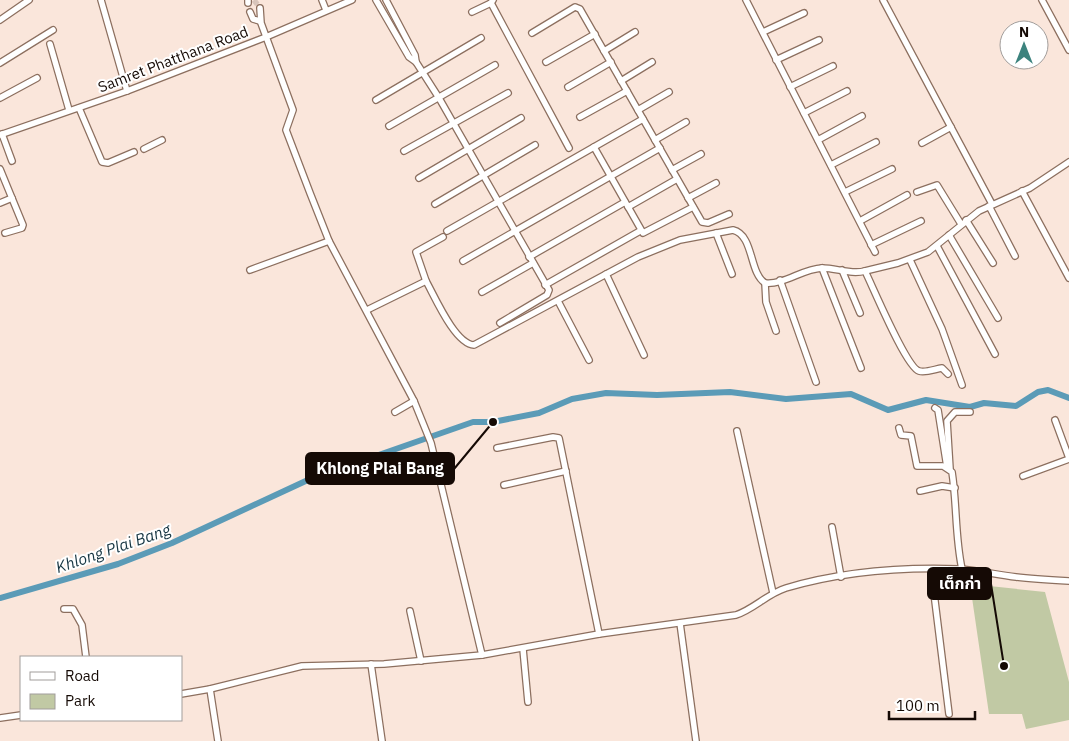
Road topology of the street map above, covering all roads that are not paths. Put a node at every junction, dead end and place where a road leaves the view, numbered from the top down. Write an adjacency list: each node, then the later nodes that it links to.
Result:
1 (29, 0): 15 (street)
2 (100, 0): 43 (street)
3 (352, 0): 10 (street, Samret Phatthana Road)
4 (376, 0): 24 (street)
5 (386, 0): 18 (street)
6 (746, 0): 20 (street)
7 (883, 0): 62 (street)
8 (1042, 0): 28 (street)
9 (492, 2): 13 (street); 71 (street)
10 (323, 4): 23 (street, Samret Phatthana Road)
11 (260, 8): 16 (street)
12 (250, 12): 16 (street)
13 (472, 12)
14 (804, 13): 20 (street)
15 (0, 20)
16 (261, 22): 23 (street)
17 (53, 30): 35 (street)
18 (403, 32): 24 (street); 31 (street)
19 (635, 32): 29 (street)
20 (763, 32): 30 (street)
21 (532, 33): 22 (street)
22 (594, 34): 29 (street); 32 (street)
23 (265, 35): 43 (street, Samret Phatthana Road); 110 (street)
24 (396, 35): 31 (street)
25 (480, 38): 38 (street)
26 (819, 40): 30 (street)
27 (50, 44): 52 (street)
28 (1069, 50)
29 (604, 51): 33 (street)
30 (776, 60): 42 (street)
31 (416, 62): 38 (street)
32 (546, 62)
33 (610, 62): 40 (street); 41 (street)
34 (652, 62): 40 (street)
35 (0, 63)
36 (495, 65): 49 (street)
37 (833, 66): 42 (street)
38 (424, 73): 49 (street); 50 (street)
39 (38, 78): 48 (street)
40 (621, 80): 44 (street)
41 (568, 87)
42 (790, 87): 54 (street)
43 (127, 91): 51 (street, Samret Phatthana Road)
44 (627, 91): 53 (street); 56 (street)
45 (847, 91): 54 (street)
46 (669, 92): 53 (street)
47 (508, 93): 60 (street)
48 (0, 98)
49 (439, 98): 60 (street); 61 (street)
50 (376, 100)
51 (79, 108): 52 (street, Samret Phatthana Road); 75 (street)
52 (69, 110): 63 (street, Samret Phatthana Road)
53 (638, 110): 58 (street)
54 (804, 112): 66 (street)
55 (862, 116): 66 (street)
56 (580, 117)
57 (521, 118): 74 (street)
58 (643, 118): 65 (street); 70 (street)
59 (686, 122): 65 (street)
60 (454, 124): 74 (street); 76 (street)
61 (389, 126)
62 (951, 127): 68 (street); 99 (street)
63 (1, 135): 78 (street)
64 (162, 140): 73 (street)
65 (655, 140): 72 (street)
66 (818, 140): 80 (street)
67 (876, 142): 80 (street)
68 (922, 143)
69 (535, 145): 84 (street)
70 (594, 147): 85 (street); 95 (street)
71 (569, 148)
72 (660, 148): 83 (street); 85 (street)
73 (144, 149)
74 (468, 150): 84 (street); 86 (street)
75 (134, 152)
76 (404, 152)
77 (701, 154): 83 (street)
78 (12, 161)
79 (1069, 162): 89 (street)
80 (831, 166): 90 (street)
81 (892, 168): 90 (street)
82 (0, 169): 93 (street)
83 (672, 170): 87 (street)
84 (483, 176): 95 (street); 97 (street)
85 (610, 176): 98 (street); 106 (street)
86 (419, 178)
87 (677, 180): 94 (street); 98 (street)
88 (716, 183): 94 (street)
89 (1022, 191): 99 (street); 125 (street)
90 (845, 192): 102 (street)
91 (917, 192): 104 (street)
92 (908, 195): 102 (street)
93 (12, 198): 96 (street); 107 (street)
94 (688, 198): 100 (street)
95 (498, 202): 106 (street); 127 (street)
96 (0, 203)
97 (435, 204)
98 (626, 205): 105 (street); 115 (street)
99 (991, 205): 104 (street); 114 (street)
100 (693, 207): 101 (street); 105 (street)
101 (729, 214)
102 (860, 221): 111 (street)
103 (921, 221): 111 (street)
104 (964, 222): 109 (street); 118 (street)
105 (640, 231): 129 (street)
106 (516, 232): 115 (street); 117 (street)
107 (6, 233)
108 (716, 233): 123 (street); 124 (street); 128 (street)
109 (949, 234): 112 (street); 134 (street)
110 (330, 241): 120 (street); 132 (street)
111 (872, 245): 113 (street)
112 (937, 246): 116 (street); 137 (street)
113 (875, 252)
114 (1015, 256)
115 (531, 260): 129 (street); 130 (street)
116 (910, 260): 122 (street); 143 (street)
117 (464, 261)
118 (993, 263)
119 (822, 268): 121 (street); 126 (street); 140 (street)
120 (250, 270)
121 (842, 270): 122 (street); 133 (street)
122 (865, 271): 141 (street)
123 (606, 274): 131 (street); 138 (street)
124 (732, 274)
125 (1069, 278)
126 (780, 280): 128 (street); 142 (street)
127 (426, 281): 131 (street); 132 (street)
128 (765, 284): 136 (street)
129 (545, 285): 135 (street)
130 (482, 292)
131 (558, 301): 139 (street)
132 (368, 310): 144 (street)
133 (860, 313)
134 (998, 318)
135 (500, 323)
136 (776, 331)
137 (995, 354)
138 (644, 355)
139 (589, 360)
140 (861, 368)
141 (948, 374)
142 (816, 382)
143 (962, 386)
144 (414, 400): 146 (street); 170 (street)
145 (935, 408): 153 (street)
146 (395, 412)
147 (970, 412): 153 (street)
148 (1054, 420): 152 (street)
149 (898, 428): 153 (street)
150 (737, 431): 164 (street)
151 (497, 448): 154 (street)
152 (1069, 459): 155 (street)
153 (949, 468): 157 (street)
154 (566, 471): 156 (street); 168 (street)
155 (1023, 476)
156 (504, 485)
157 (955, 488): 158 (street); 161 (street)
158 (920, 491)
159 (832, 527): 162 (street)
160 (931, 569): 161 (street); 162 (street); 178 (street)
161 (962, 569): 163 (street)
162 (841, 577): 164 (street)
163 (1069, 581)
164 (773, 593): 167 (street)
165 (64, 609): 171 (street)
166 (410, 611): 172 (street)
167 (680, 623): 168 (street); 183 (street)
168 (599, 634): 169 (street)
169 (522, 649): 170 (street); 176 (street)
170 (482, 655): 172 (street)
171 (86, 656)
172 (421, 661): 173 (street)
173 (371, 664): 174 (street); 182 (street)
174 (210, 689): 175 (street); 181 (street)
175 (182, 694)
176 (528, 702)
177 (0, 714): 180 (street)
178 (950, 714)
179 (20, 715): 180 (street)
180 (0, 718)
181 (218, 741)
182 (382, 741)
183 (696, 741)

